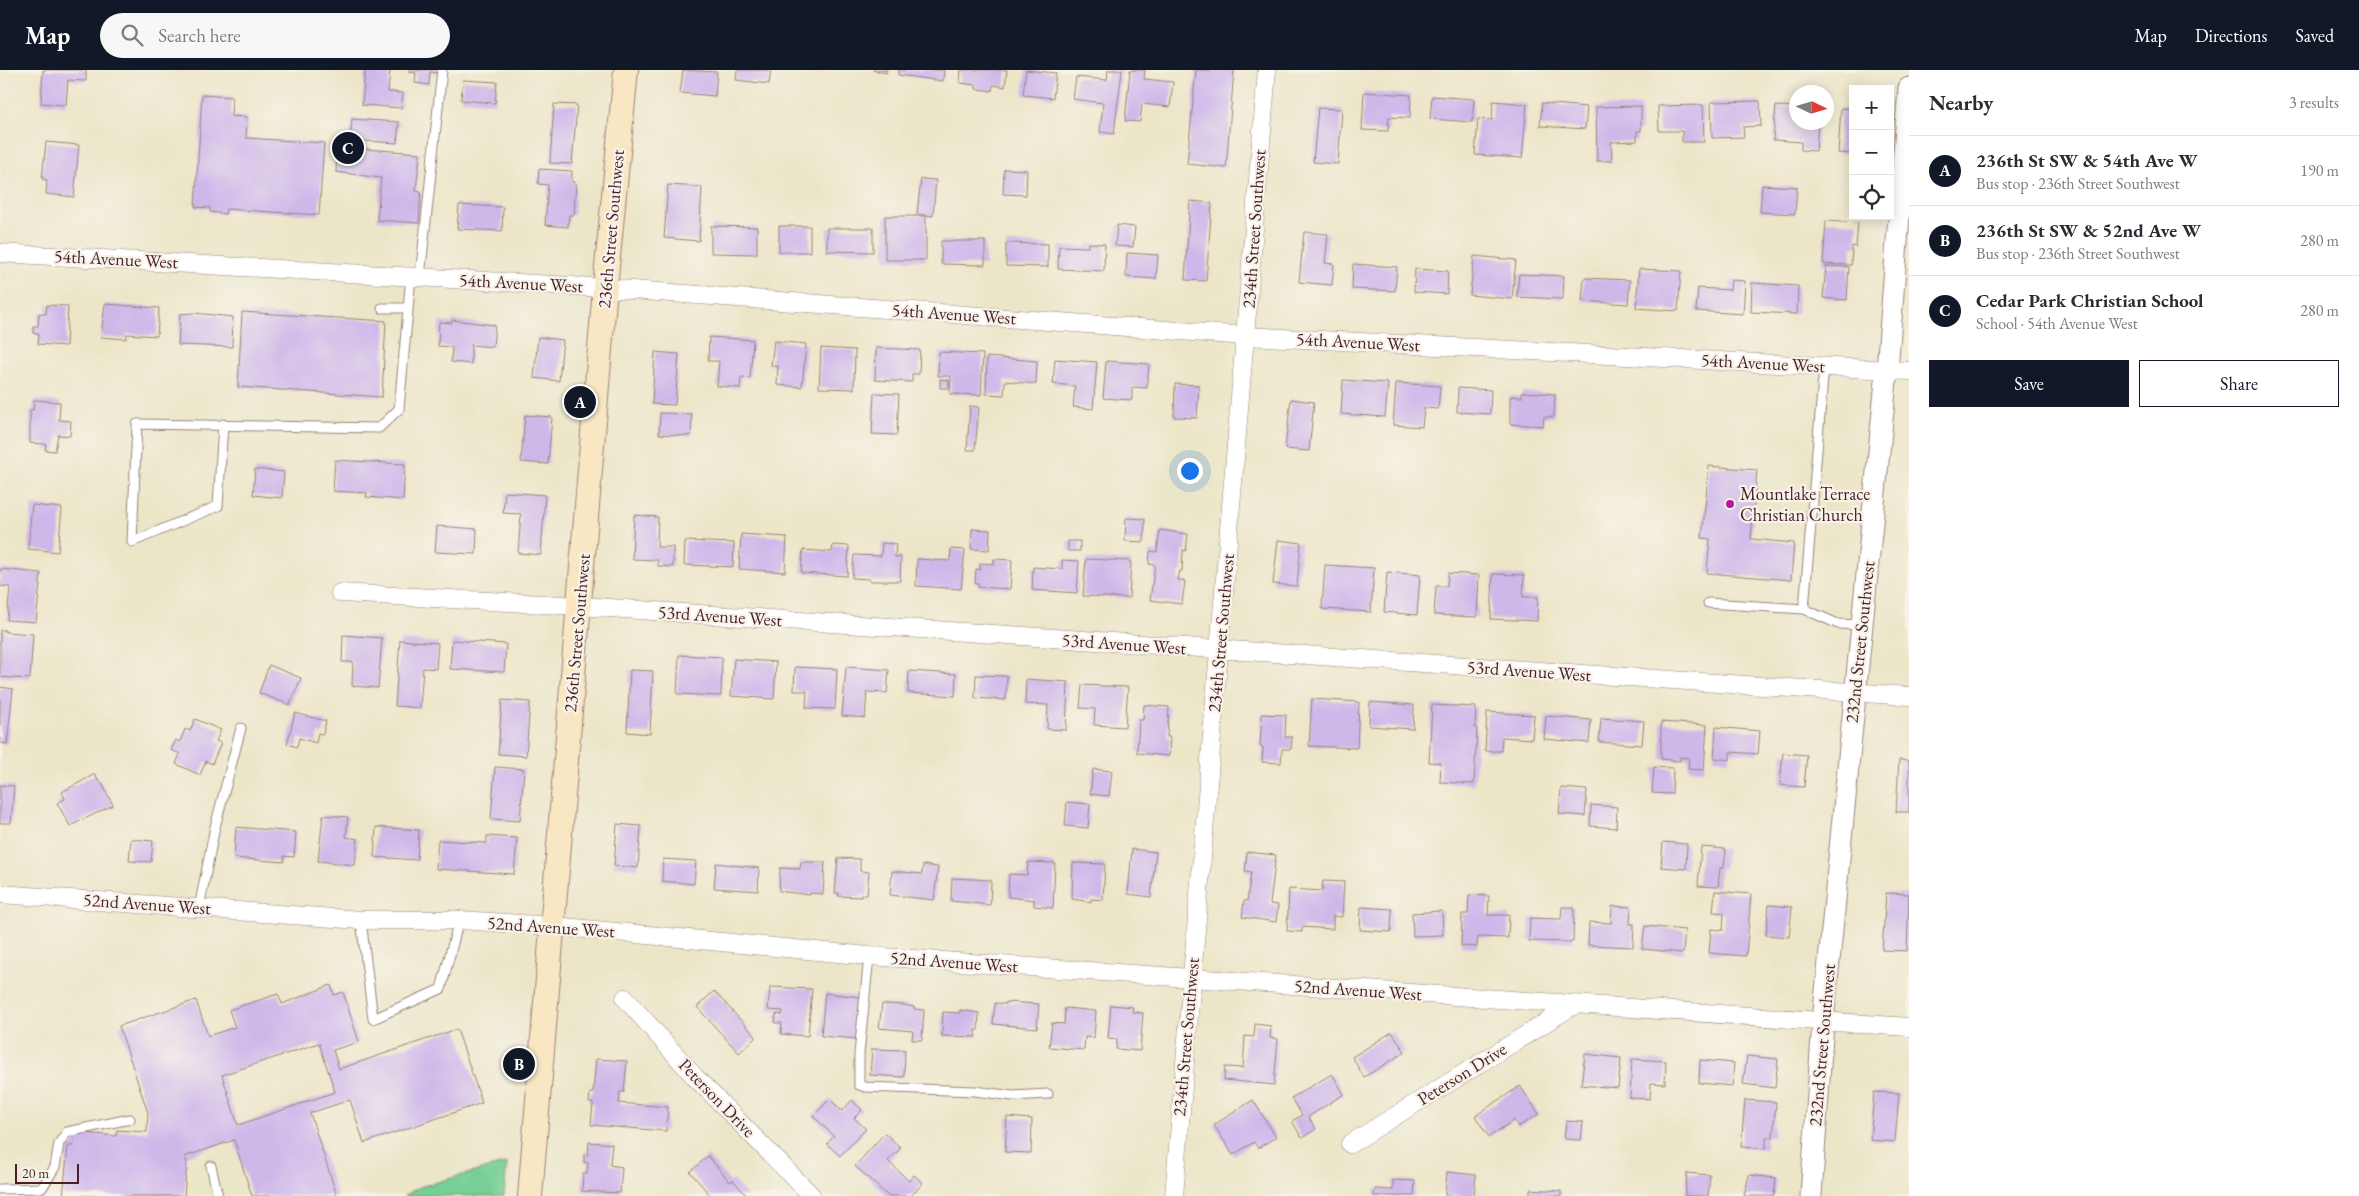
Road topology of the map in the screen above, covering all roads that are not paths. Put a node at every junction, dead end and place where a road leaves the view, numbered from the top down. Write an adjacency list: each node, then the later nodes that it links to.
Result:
1 (442, 70): 6 (lane)
2 (626, 70): 7 (main road, 236th Street Southwest)
3 (1267, 70): 10 (street, 234th Street Southwest)
4 (1909, 88): 12 (street, 232nd Street Southwest)
5 (0, 253): 6 (street, 54th Avenue West)
6 (415, 277): 7 (street, 54th Avenue West); 9 (lane)
7 (605, 288): 10 (street, 54th Avenue West); 17 (main road, 236th Street Southwest)
8 (382, 308): 9 (lane)
9 (408, 308): 14 (lane)
10 (1246, 336): 11 (street, 54th Avenue West); 20 (street, 234th Street Southwest)
11 (1824, 366): 12 (street, 54th Avenue West); 18 (lane)
12 (1887, 370): 13 (street, 54th Avenue West); 19 (street, 232nd Street Southwest)
13 (1909, 371)
14 (223, 424): 14 (lane)
15 (340, 592): 17 (street, 53rd Avenue West)
16 (1708, 603): 18 (lane)
17 (580, 606): 20 (street, 53rd Avenue West); 28 (main road, 236th Street Southwest)
18 (1804, 609): 19 (lane)
19 (1862, 625): 21 (street, 232nd Street Southwest)
20 (1219, 650): 21 (street, 53rd Avenue West); 30 (street, 234th Street Southwest)
21 (1855, 692): 22 (street, 53rd Avenue West); 33 (street, 232nd Street Southwest)
22 (1909, 696)
23 (240, 728): 25 (lane)
24 (0, 894): 25 (street, 52nd Avenue West)
25 (199, 908): 26 (street, 52nd Avenue West)
26 (362, 920): 27 (street, 52nd Avenue West); 27 (lane)
27 (460, 920): 28 (street, 52nd Avenue West)
28 (553, 926): 29 (street, 52nd Avenue West); 42 (main road, 236th Street Southwest)
29 (869, 956): 30 (street, 52nd Avenue West); 35 (lane)
30 (1191, 979): 32 (street, 52nd Avenue West); 44 (street, 234th Street Southwest)
31 (625, 998): 43 (street, Peterson Drive)
32 (1574, 1005): 33 (street, 52nd Avenue West); 37 (street, Peterson Drive)
33 (1823, 1022): 34 (street, 52nd Avenue West); 45 (street, 232nd Street Southwest)
34 (1909, 1027)
35 (1048, 1094)
36 (130, 1119): 40 (lane)
37 (1350, 1144)
38 (211, 1166): 41 (lane)
39 (0, 1189): 40 (lane)
40 (43, 1192)
41 (218, 1196)
42 (530, 1196)
43 (812, 1196)
44 (1174, 1196)
45 (1811, 1196)

